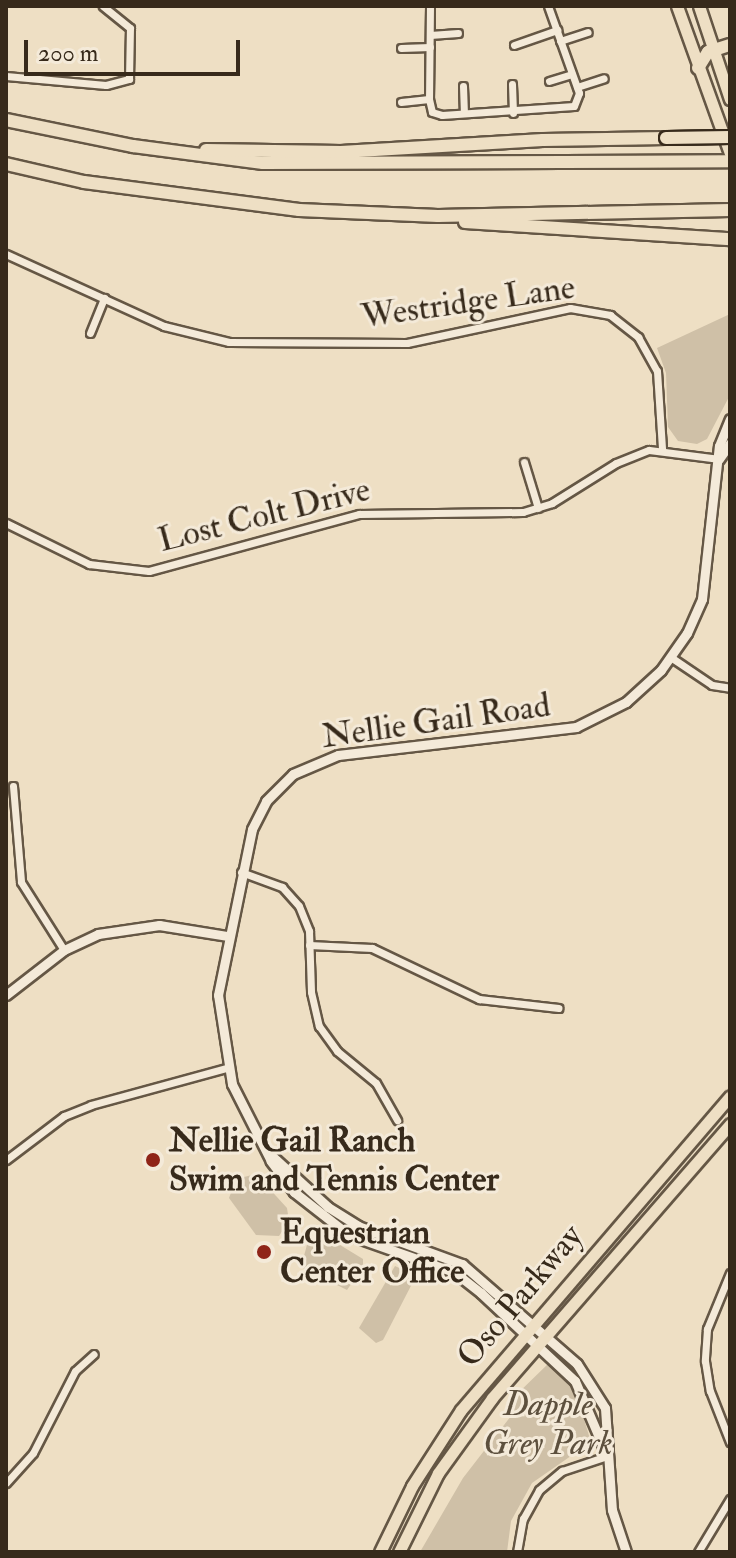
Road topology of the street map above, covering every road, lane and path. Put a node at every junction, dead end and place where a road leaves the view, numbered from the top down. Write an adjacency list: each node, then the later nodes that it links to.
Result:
1 (103, 6): 18 (street)
2 (430, 6): 9 (street)
3 (548, 6): 6 (street)
4 (677, 6): 16 (main road)
5 (699, 6): 15 (main road)
6 (557, 30): 10 (street); 11 (street)
7 (588, 32): 10 (street)
8 (458, 33): 9 (street)
9 (430, 35): 13 (street)
10 (560, 41): 17 (street)
11 (514, 45)
12 (730, 45): 15 (highway)
13 (430, 47): 14 (street); 24 (street)
14 (401, 48)
15 (714, 49): 16 (highway); 25 (main road)
16 (698, 68): 32 (main road)
17 (572, 74): 20 (street); 23 (street)
18 (6, 76)
19 (604, 78): 23 (street)
20 (549, 81)
21 (512, 84): 28 (street)
22 (463, 86): 27 (street)
23 (577, 87): 28 (street)
24 (429, 99): 26 (street); 27 (street)
25 (730, 99)
26 (401, 102)
27 (464, 113): 28 (street)
28 (513, 113)
29 (6, 120): 31 (highway)
30 (730, 137): 31 (highway, bridge)
31 (133, 146): 33 (highway)
32 (730, 153)
33 (730, 161)
34 (6, 164): 36 (highway)
35 (730, 210): 36 (highway)
36 (438, 216): 37 (highway)
37 (730, 239)
38 (6, 254): 39 (street, Westridge Lane)
39 (104, 298): 40 (street); 43 (street, Westridge Lane)
40 (90, 333)
41 (730, 419): 44 (street, Nellie Gail Road)
42 (730, 443): 44 (street, Nellie Gail Road)
43 (662, 449): 44 (street, Lost Colt Drive); 46 (street, Lost Colt Drive)
44 (719, 459): 48 (street, Nellie Gail Road)
45 (524, 462): 46 (street)
46 (538, 508): 47 (street, Lost Colt Drive)
47 (6, 523)
48 (672, 658): 49 (street); 51 (street, Nellie Gail Road)
49 (730, 688)
50 (13, 786): 54 (street)
51 (241, 872): 52 (street, Nellie Gail Road); 53 (street)
52 (228, 936): 54 (street); 57 (street, Nellie Gail Road)
53 (309, 945): 56 (street); 59 (street)
54 (64, 950): 55 (street)
55 (6, 995)
56 (558, 1008)
57 (226, 1068): 61 (street); 63 (street, Nellie Gail Road)
58 (730, 1096): 63 (main road, Oso Parkway)
59 (397, 1120)
60 (730, 1124): 64 (main road, Oso Parkway)
61 (6, 1160)
62 (730, 1273): 66 (street)
63 (529, 1327): 64 (street, Nellie Gail Road); 70 (main road, Oso Parkway)
64 (542, 1339): 67 (street, Nellie Gail Road); 71 (main road, Oso Parkway)
65 (94, 1354): 68 (street)
66 (730, 1442)
67 (607, 1456): 72 (street); 73 (street, Nellie Gail Road)
68 (7, 1481)
69 (730, 1499): 74 (street)
70 (380, 1552)
71 (399, 1552)
72 (517, 1552)
73 (626, 1552)
74 (698, 1552)

